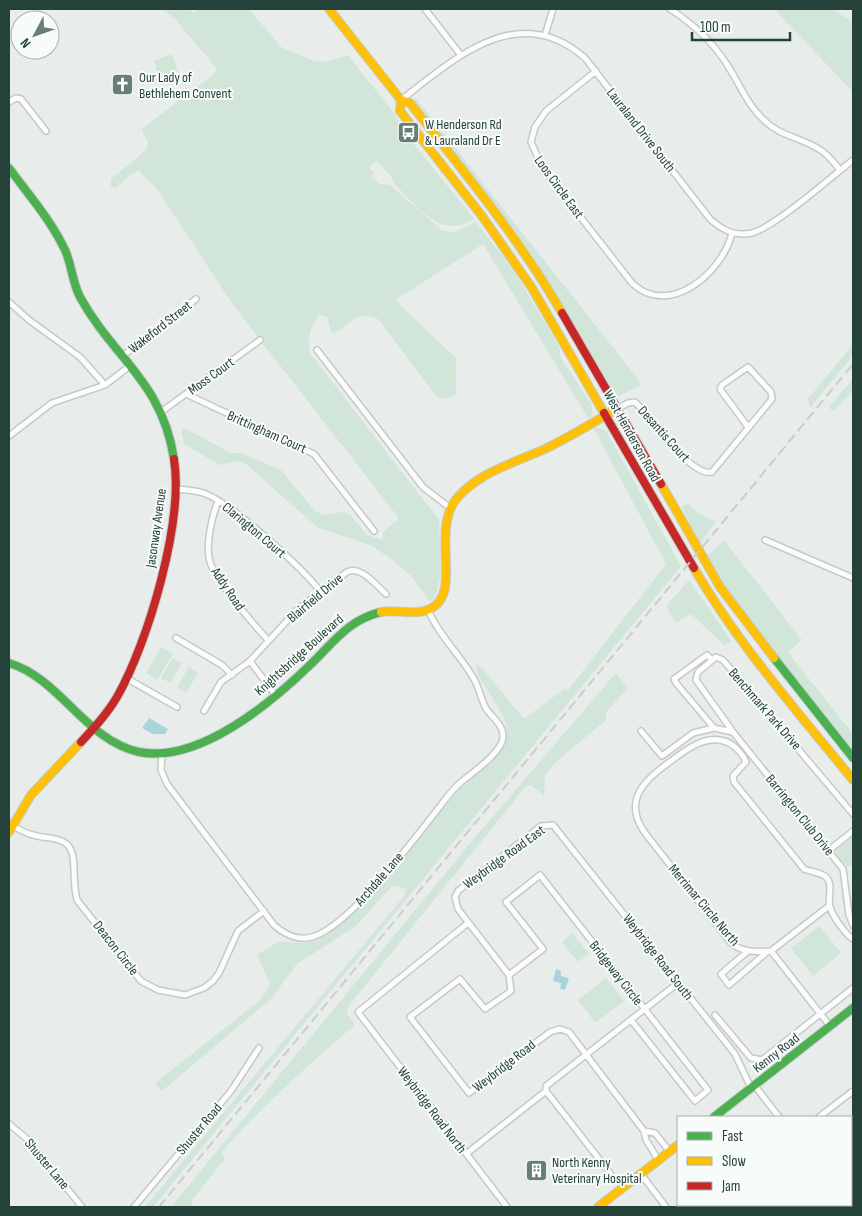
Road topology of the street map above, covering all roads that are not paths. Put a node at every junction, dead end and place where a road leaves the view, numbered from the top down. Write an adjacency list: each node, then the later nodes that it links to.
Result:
1 (329, 9): 8 (main road, West Henderson Road)
2 (425, 9): 6 (street)
3 (553, 9): 5 (street)
4 (670, 9): 13 (street)
5 (546, 32): 6 (street); 7 (street, Lauraland Drive South)
6 (460, 54): 8 (street)
7 (596, 71): 14 (street, Lauraland Drive South); 14 (street, Loos Circle East)
8 (401, 100): 23 (main road, West Henderson Road); 25 (main road, West Henderson Road)
9 (9, 102): 10 (street)
10 (46, 131)
11 (853, 160): 13 (street)
12 (9, 168): 19 (main road, Jasonway Avenue)
13 (840, 170): 14 (street)
14 (732, 233)
15 (196, 299): 19 (street, Wakeford Street)
16 (9, 302): 21 (street)
17 (260, 340): 22 (street, Moss Court)
18 (317, 350): 30 (street)
19 (124, 355): 20 (main road, Jasonway Avenue)
20 (131, 365): 21 (street, Wakeford Street); 24 (main road, Jasonway Avenue)
21 (106, 385): 27 (street, Wakeford Street)
22 (186, 394): 24 (street, Moss Court); 31 (street, Brittingham Court)
23 (617, 409): 25 (main road); 26 (street, Desantis Court); 52 (main road, West Henderson Road)
24 (161, 412): 28 (main road, Jasonway Avenue)
25 (605, 415): 30 (main road); 53 (main road, West Henderson Road)
26 (748, 427): 26 (street, Desantis Court)
27 (9, 436)
28 (175, 489): 29 (street, Clarington Court); 43 (main road, Jasonway Avenue)
29 (218, 501): 34 (street, Clarington Court); 38 (street, Addy Road)
30 (450, 508): 36 (main road)
31 (374, 531)
32 (765, 540): 33 (street)
33 (853, 578)
34 (321, 592): 35 (street, Blairfield Drive); 38 (street, Blairfield Drive)
35 (386, 594)
36 (428, 610): 44 (main road, Knightsbridge Boulevard); 60 (street, Archdale Lane)
37 (176, 638): 42 (street)
38 (268, 640): 40 (street, Blairfield Drive)
39 (712, 660): 48 (street); 50 (street, Benchmark Park Drive); 54 (street, Benchmark Park Drive)
40 (250, 661): 42 (street, Blairfield Drive); 44 (street)
41 (9, 663): 47 (main road, Knightsbridge Boulevard)
42 (232, 675): 46 (street, Blairfield Drive)
43 (126, 678): 45 (street); 47 (main road, Jasonway Avenue)
44 (276, 696): 51 (main road, Knightsbridge Boulevard)
45 (177, 707)
46 (204, 711)
47 (93, 728): 51 (main road, Knightsbridge Boulevard); 55 (main road, Jasonway Avenue)
48 (714, 728): 49 (street); 50 (street)
49 (641, 731)
50 (733, 732): 58 (street, Barrington Club Drive)
51 (162, 754): 60 (street, Archdale Lane)
52 (853, 758)
53 (853, 780)
54 (853, 814)
55 (10, 829): 60 (street, Deacon Circle)
56 (557, 829): 61 (street, Weybridge Road East); 67 (street, Weybridge Road South)
57 (853, 831): 58 (street)
58 (828, 850): 62 (street, Barrington Club Drive)
59 (829, 906): 63 (street); 64 (street, Merrimar Circle North); 65 (street)
60 (264, 911)
61 (468, 923): 66 (street, Weybridge Road East); 87 (street, Weybridge Road North)
62 (853, 925)
63 (853, 939)
64 (748, 952): 65 (street, Merrimar Circle North); 65 (street)
65 (770, 952): 72 (street)
66 (510, 975): 70 (street, Bridgeway Circle); 76 (street, Weybridge Road)
67 (678, 983): 70 (street); 77 (street, Weybridge Road South)
68 (853, 988): 72 (street)
69 (853, 1008): 74 (main road, Kenny Road)
70 (645, 1009): 73 (street); 73 (street, Bridgeway Circle)
71 (715, 1014): 72 (street)
72 (820, 1014): 74 (street)
73 (631, 1020): 76 (street)
74 (830, 1026): 77 (main road, Kenny Road)
75 (260, 1048): 92 (street, Shuster Road)
76 (587, 1054): 78 (street); 84 (street, Weybridge Road)
77 (753, 1087): 80 (main road, Kenny Road); 81 (street, Weybridge Road South)
78 (546, 1090): 87 (street); 89 (street)
79 (853, 1091): 82 (street)
80 (715, 1116)
81 (778, 1116)
82 (820, 1116)
83 (9, 1124): 91 (street, Shuster Lane)
84 (644, 1131): 86 (street, Weybridge Road); 88 (street, Weybridge Road)
85 (677, 1147): 86 (main road)
86 (670, 1152): 88 (main road)
87 (466, 1154): 93 (street, Weybridge Road North)
88 (658, 1161): 90 (main road)
89 (610, 1173)
90 (641, 1174): 94 (main road); 95 (street)
91 (82, 1207)
92 (134, 1207)
93 (507, 1207)
94 (598, 1207)
95 (666, 1207)

